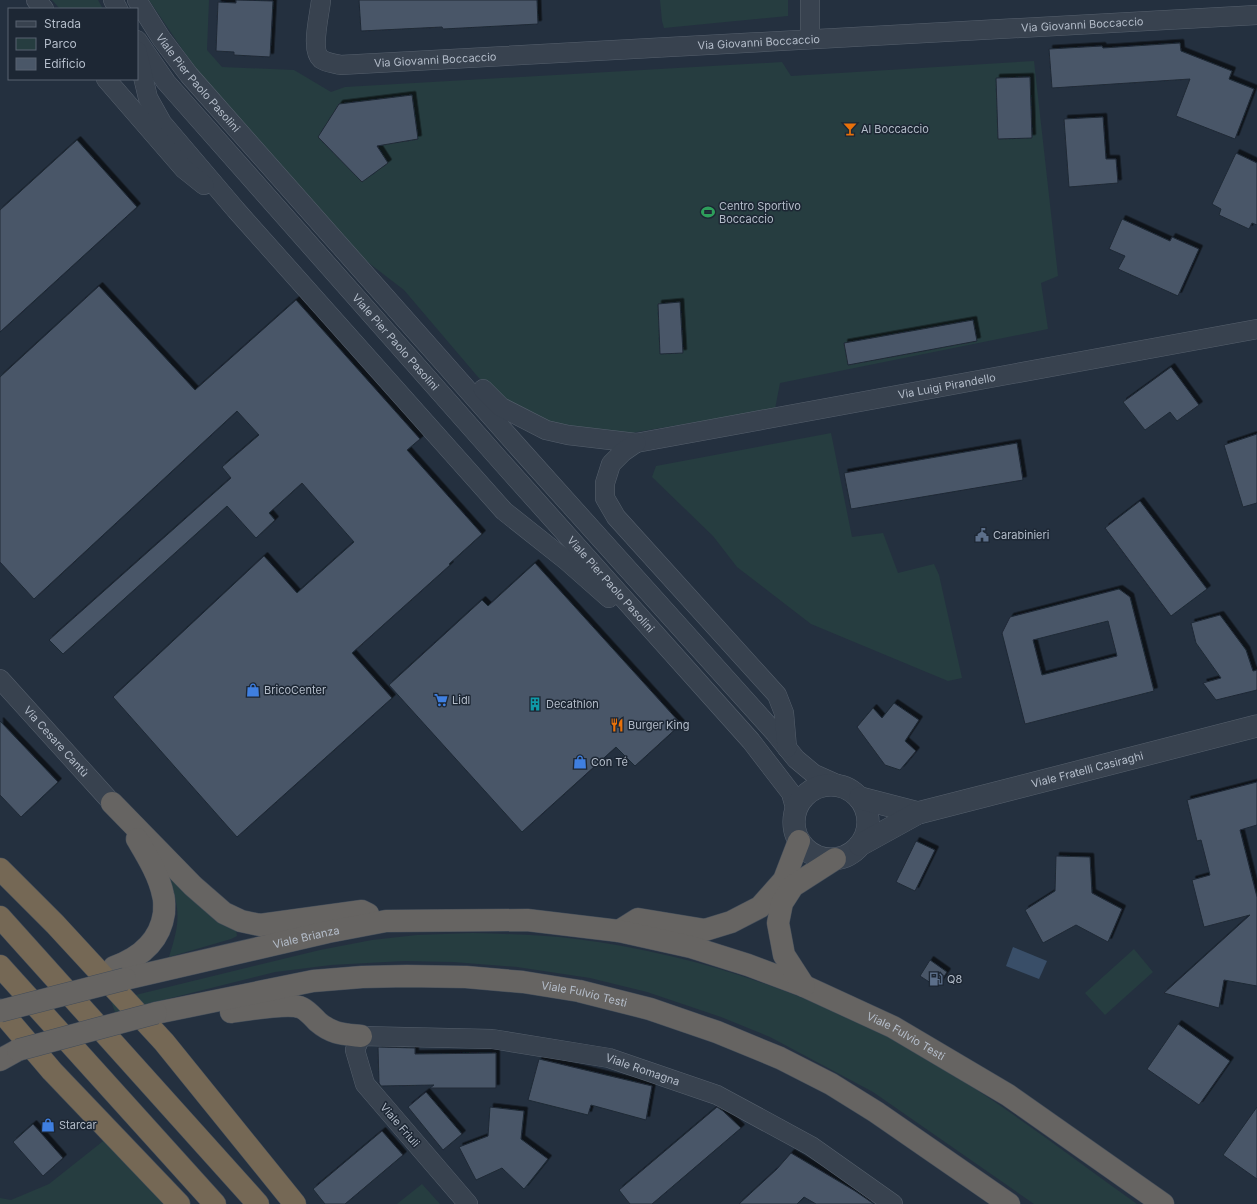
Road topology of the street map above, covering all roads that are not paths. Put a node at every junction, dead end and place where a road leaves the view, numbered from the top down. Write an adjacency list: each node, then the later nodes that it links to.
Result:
1 (36, 0): 5 (street)
2 (137, 0): 12 (street, Viale Pier Paolo Pasolini)
3 (321, 0): 7 (street, Via Giovanni Boccaccio)
4 (810, 0): 7 (street)
5 (43, 8)
6 (1257, 15): 7 (street, Via Giovanni Boccaccio)
7 (810, 39)
8 (138, 41): 15 (street, Viale Pier Paolo Pasolini)
9 (138, 55): 11 (street, Viale Pier Paolo Pasolini)
10 (107, 80): 11 (street, Viale Pier Paolo Pasolini)
11 (236, 210): 15 (street, Viale Pier Paolo Pasolini)
12 (393, 304): 14 (street, Viale Pier Paolo Pasolini); 18 (street, Viale Pier Paolo Pasolini)
13 (1257, 329): 14 (street, Via Luigi Pirandello)
14 (636, 443): 18 (street)
15 (660, 640): 22 (street, Viale Pier Paolo Pasolini)
16 (0, 679): 21 (street, Via Cesare Cantù)
17 (1257, 726): 23 (street, Viale Fratelli Casiraghi)
18 (787, 748): 19 (street, Viale Pier Paolo Pasolini)
19 (841, 786): 20 (street); 22 (street)
20 (860, 798): 23 (street, Viale Fratelli Casiraghi); 25 (street)
21 (112, 803): 29 (highway); 32 (highway)
22 (796, 811): 24 (street)
23 (918, 813): 25 (street, Viale Fratelli Casiraghi)
24 (800, 841): 26 (street); 30 (highway)
25 (860, 845): 26 (street)
26 (836, 859): 33 (highway)
27 (0, 869): 43 (highway)
28 (0, 917): 42 (highway)
29 (386, 921): 30 (highway, Viale Brianza); 32 (highway, Viale Brianza)
30 (619, 931): 33 (highway, Viale Fulvio Testi)
31 (0, 966): 41 (highway)
32 (120, 973): 34 (highway, Viale Brianza, bridge)
33 (804, 986): 47 (highway, Viale Fulvio Testi)
34 (39, 1001): 35 (highway, bridge); 36 (highway, Viale Brianza, bridge)
35 (0, 1006)
36 (0, 1011): 40 (highway)
37 (156, 1013): 38 (highway); 39 (highway, bridge); 46 (highway, Viale Fulvio Testi)
38 (361, 1036): 44 (street, Viale Friuli); 45 (street, Viale Romagna)
39 (6, 1055)
40 (179, 1204)
41 (215, 1204)
42 (258, 1204)
43 (295, 1204)
44 (468, 1204)
45 (893, 1204)
46 (1009, 1204)
47 (1163, 1204)

